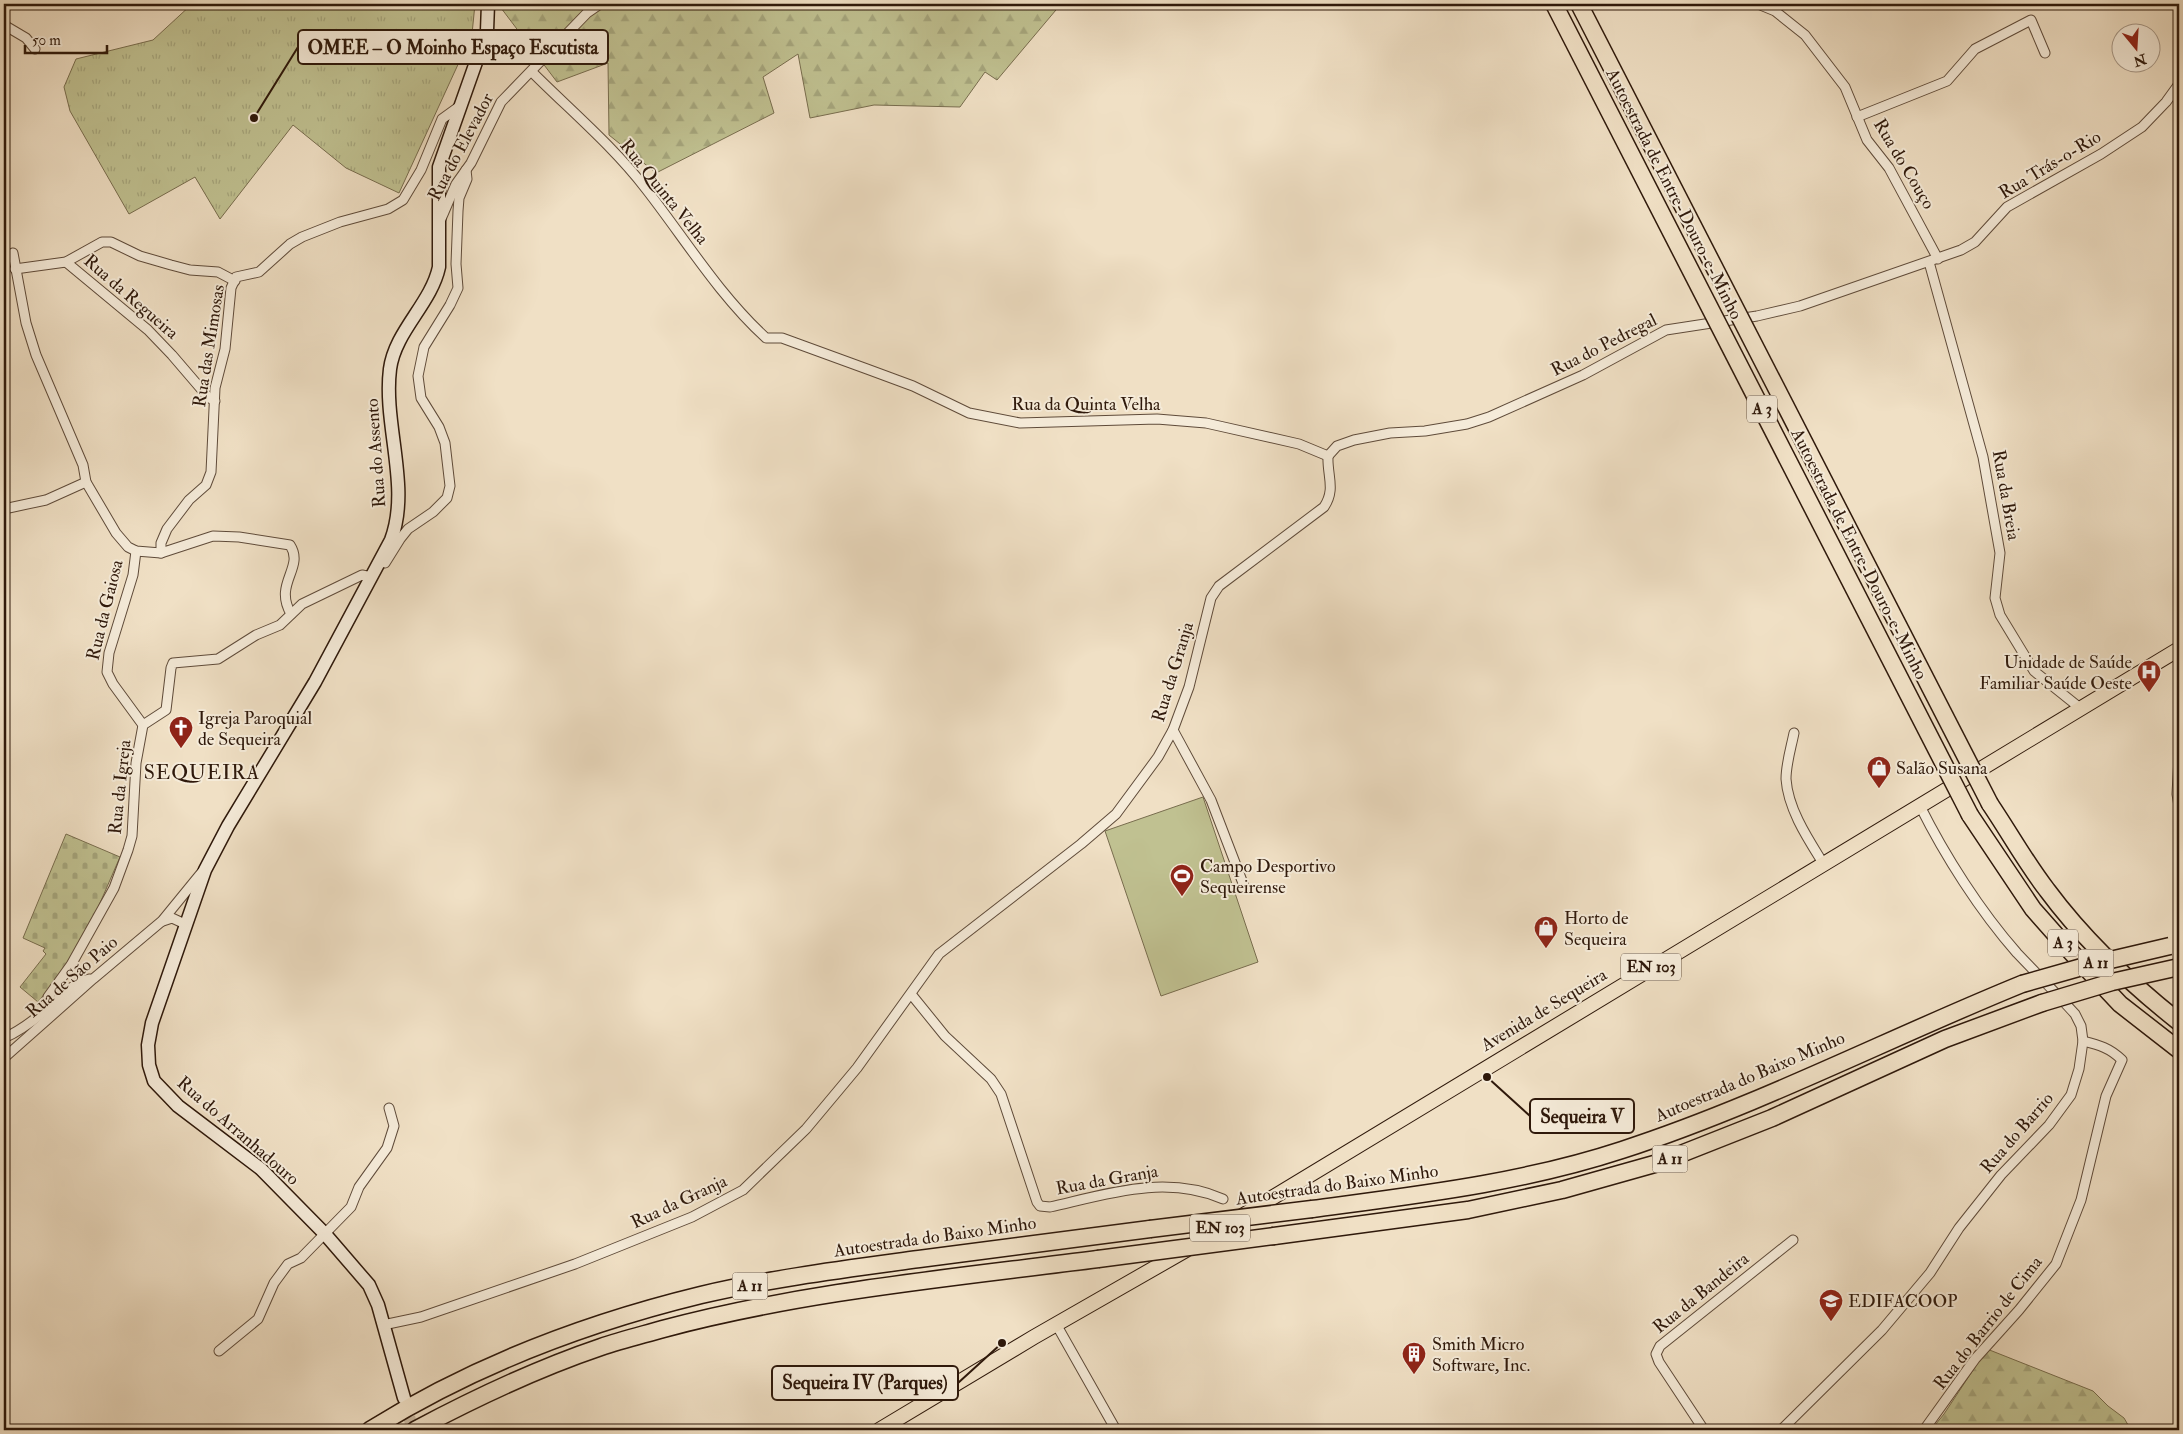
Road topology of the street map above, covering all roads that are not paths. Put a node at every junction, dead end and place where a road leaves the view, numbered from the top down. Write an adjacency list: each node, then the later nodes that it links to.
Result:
1 (488, 4): 11 (street, Rua do Assento)
2 (600, 4): 9 (street, Rua do Elevador)
3 (1554, 4): 51 (highway, Autoestrada de Entre-Douro-e-Minho / A 3, bridge)
4 (1579, 4): 48 (highway, Autoestrada de Entre-Douro-e-Minho / A 3, bridge)
5 (1758, 4): 12 (street, Rua do Couço)
6 (4, 26): 7 (street)
7 (35, 49)
8 (2045, 53): 12 (street)
9 (532, 72): 13 (street, Rua do Elevador); 21 (street, Rua Quinta Velha)
10 (2179, 84): 16 (street, Rua Trás-o-Rio)
11 (460, 106): 14 (street, Rua do Assento); 20 (street, Rua das Mimosas)
12 (1858, 117): 16 (street, Rua do Couço)
13 (466, 170): 14 (street, Rua do Elevador); 28 (street)
14 (439, 224): 28 (street, Rua do Assento)
15 (12, 253): 19 (street)
16 (1938, 259): 18 (street, Rua Trás-o-Rio)
17 (66, 262): 19 (street); 20 (street); 22 (street, Rua da Regueira)
18 (1928, 262): 23 (street, Rua do Pedregal); 31 (street, Rua da Breia)
19 (15, 269): 24 (street)
20 (235, 281): 22 (street, Rua das Mimosas)
21 (766, 338): 23 (street, Rua da Quinta Velha)
22 (215, 401): 27 (street, Rua das Mimosas)
23 (1328, 456): 33 (street, Rua da Granja)
24 (86, 482): 25 (street); 26 (street)
25 (4, 509)
26 (136, 551): 27 (street); 32 (street, Rua da Gaiosa)
27 (161, 552): 29 (street)
28 (373, 574): 29 (street, Rua da Igreja); 39 (street, Rua do Assento)
29 (291, 614): 32 (street, Rua da Igreja)
30 (2179, 649): 31 (main road, Avenida de Sequeira / EN 103)
31 (2080, 708): 36 (main road, Avenida de Sequeira / EN 103)
32 (143, 725): 47 (street, Rua da Igreja)
33 (1173, 730): 40 (street); 46 (street, Rua da Granja)
34 (1794, 733): 38 (street)
35 (2179, 758): 37 (street)
36 (1920, 806): 38 (main road, Avenida de Sequeira / EN 103); 50 (street, Rua do Barrio)
37 (2179, 806)
38 (1823, 864): 57 (main road, Avenida de Sequeira / EN 103)
39 (205, 870): 41 (street, Rua de São Paio); 42 (street, Rua do Arranhadouro)
40 (1244, 886)
41 (162, 921): 42 (street); 45 (street, Rua de São Paio)
42 (185, 924): 55 (street, Rua do Arranhadouro)
43 (2175, 945): 61 (highway, Autoestrada do Baixo Minho / A 11, bridge)
44 (2179, 967): 62 (highway, A 11, bridge)
45 (93, 979): 47 (street); 52 (street, Rua de São Paio)
46 (911, 994): 54 (street, Rua da Granja); 58 (street, Rua da Granja)
47 (46, 1010): 49 (street)
48 (2179, 1022)
49 (4, 1038)
50 (2083, 1041): 66 (street, Rua do Barrio); 67 (street, Rua do Barrio de Cima)
51 (2179, 1050)
52 (4, 1058)
53 (389, 1108): 55 (street)
54 (1223, 1199)
55 (325, 1234): 58 (street, Rua do Arranhadouro); 59 (street)
56 (1792, 1240): 65 (street, Rua da Bandeira)
57 (1056, 1324): 63 (main road, EN 103); 64 (street)
58 (383, 1326): 60 (street, Rua do Arranhadouro)
59 (219, 1351)
60 (404, 1398)
61 (370, 1430)
62 (415, 1430)
63 (880, 1430)
64 (1116, 1430)
65 (1704, 1430)
66 (1781, 1430)
67 (1924, 1430)

